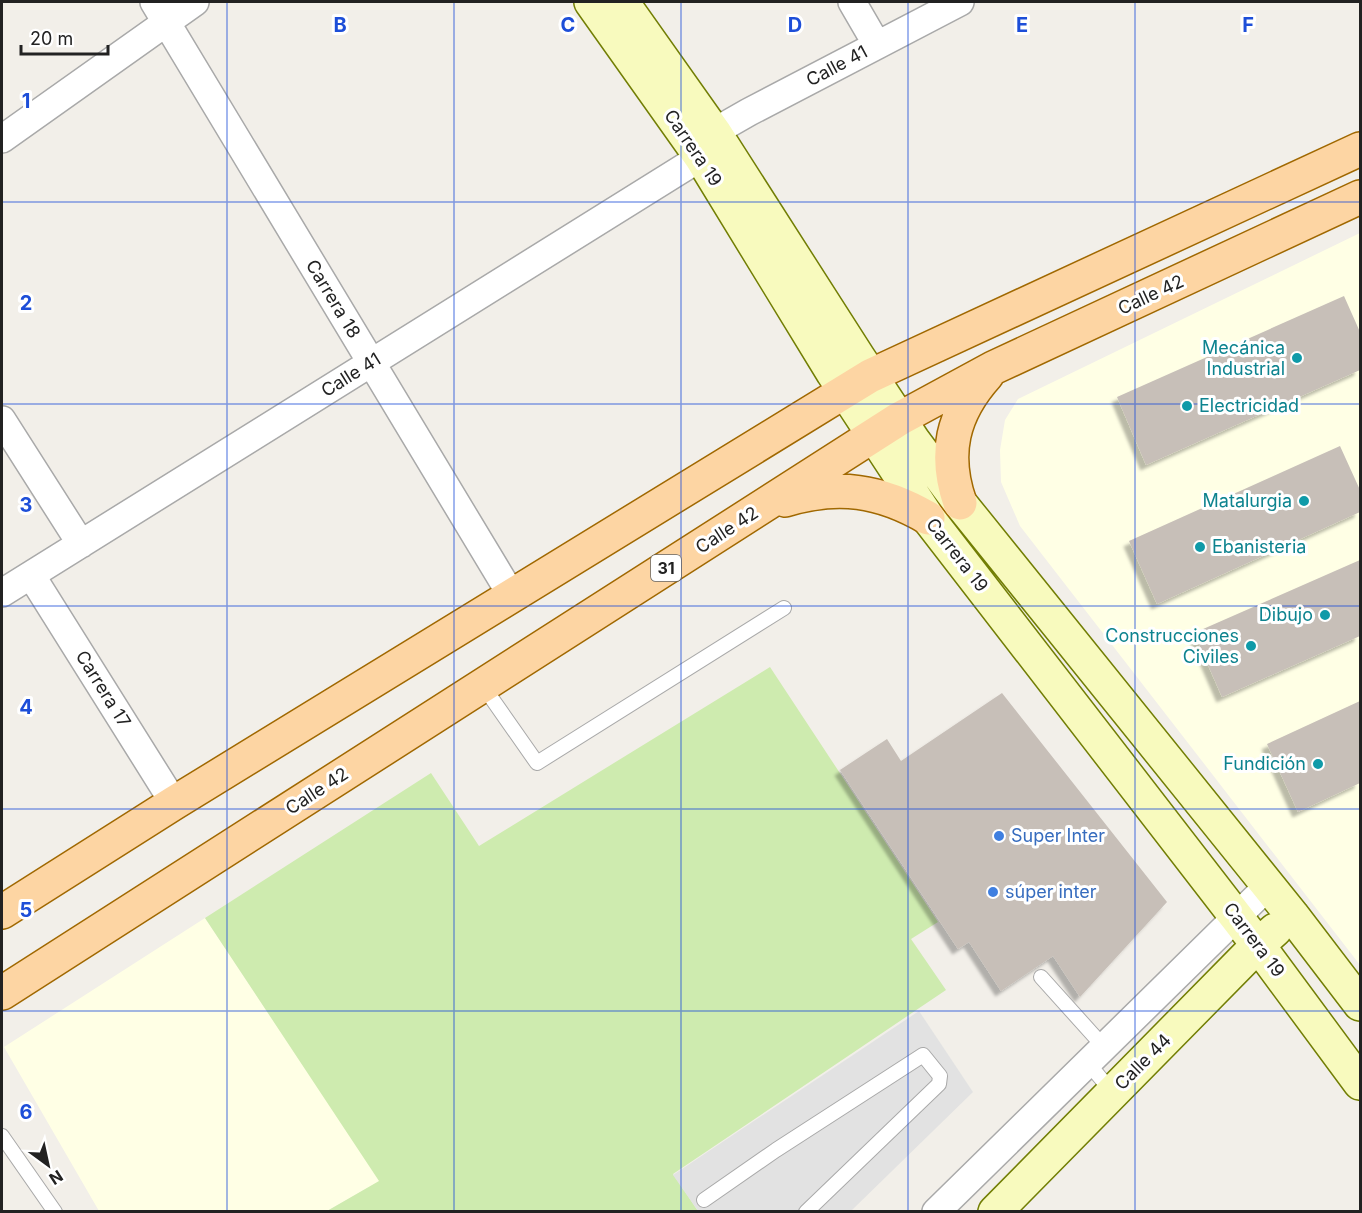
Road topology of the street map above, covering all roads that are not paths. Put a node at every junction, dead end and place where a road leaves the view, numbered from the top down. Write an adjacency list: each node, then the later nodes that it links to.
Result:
1 (195, 2): 6 (street)
2 (591, 2): 9 (main road, Carrera 19)
3 (622, 2): 9 (main road, Carrera 19)
4 (852, 2): 7 (street)
5 (960, 2): 7 (street, Calle 41)
6 (160, 12): 8 (street); 12 (street, Carrera 18)
7 (878, 45): 9 (street, Calle 41)
8 (2, 139)
9 (708, 145): 12 (street, Calle 41); 14 (main road, Carrera 19)
10 (1360, 149): 14 (main road)
11 (1360, 197): 13 (main road, Calle 42 / 31)
12 (371, 362): 20 (street, Calle 41); 23 (street, Carrera 18)
13 (993, 369): 16 (main road, Calle 42 / 31); 17 (main road)
14 (858, 384): 16 (main road, Carrera 19); 23 (main road)
15 (2, 420): 20 (street)
16 (886, 427): 17 (main road, Carrera 19); 18 (main road, Calle 42 / 31); 19 (main road, Carrera 19)
17 (960, 503): 27 (main road, Carrera 19)
18 (760, 508): 19 (main road); 25 (main road, Calle 42 / 31)
19 (928, 518): 30 (main road, Carrera 19)
20 (81, 544): 21 (street, Calle 41)
21 (30, 575): 22 (street, Calle 41); 26 (street, Carrera 17)
22 (2, 593)
23 (512, 596): 26 (main road)
24 (783, 608): 25 (lane)
25 (483, 686): 33 (main road, Calle 42 / 31)
26 (174, 803): 28 (main road)
27 (1268, 886): 29 (main road, Carrera 19); 30 (street)
28 (2, 912)
29 (1292, 915): 31 (main road, Calle 44); 34 (main road, Carrera 19)
30 (1236, 917): 31 (main road, Carrera 19); 35 (street)
31 (1258, 945): 36 (main road, Carrera 19); 37 (main road, Calle 44)
32 (1041, 977): 35 (lane)
33 (2, 993)
34 (1360, 1004)
35 (1096, 1055): 37 (lane); 42 (street)
36 (1360, 1083)
37 (1113, 1093): 43 (main road, Calle 44)
38 (2, 1136): 40 (lane)
39 (704, 1200): 41 (lane)
40 (55, 1212)
41 (806, 1212)
42 (936, 1212)
43 (996, 1212)

